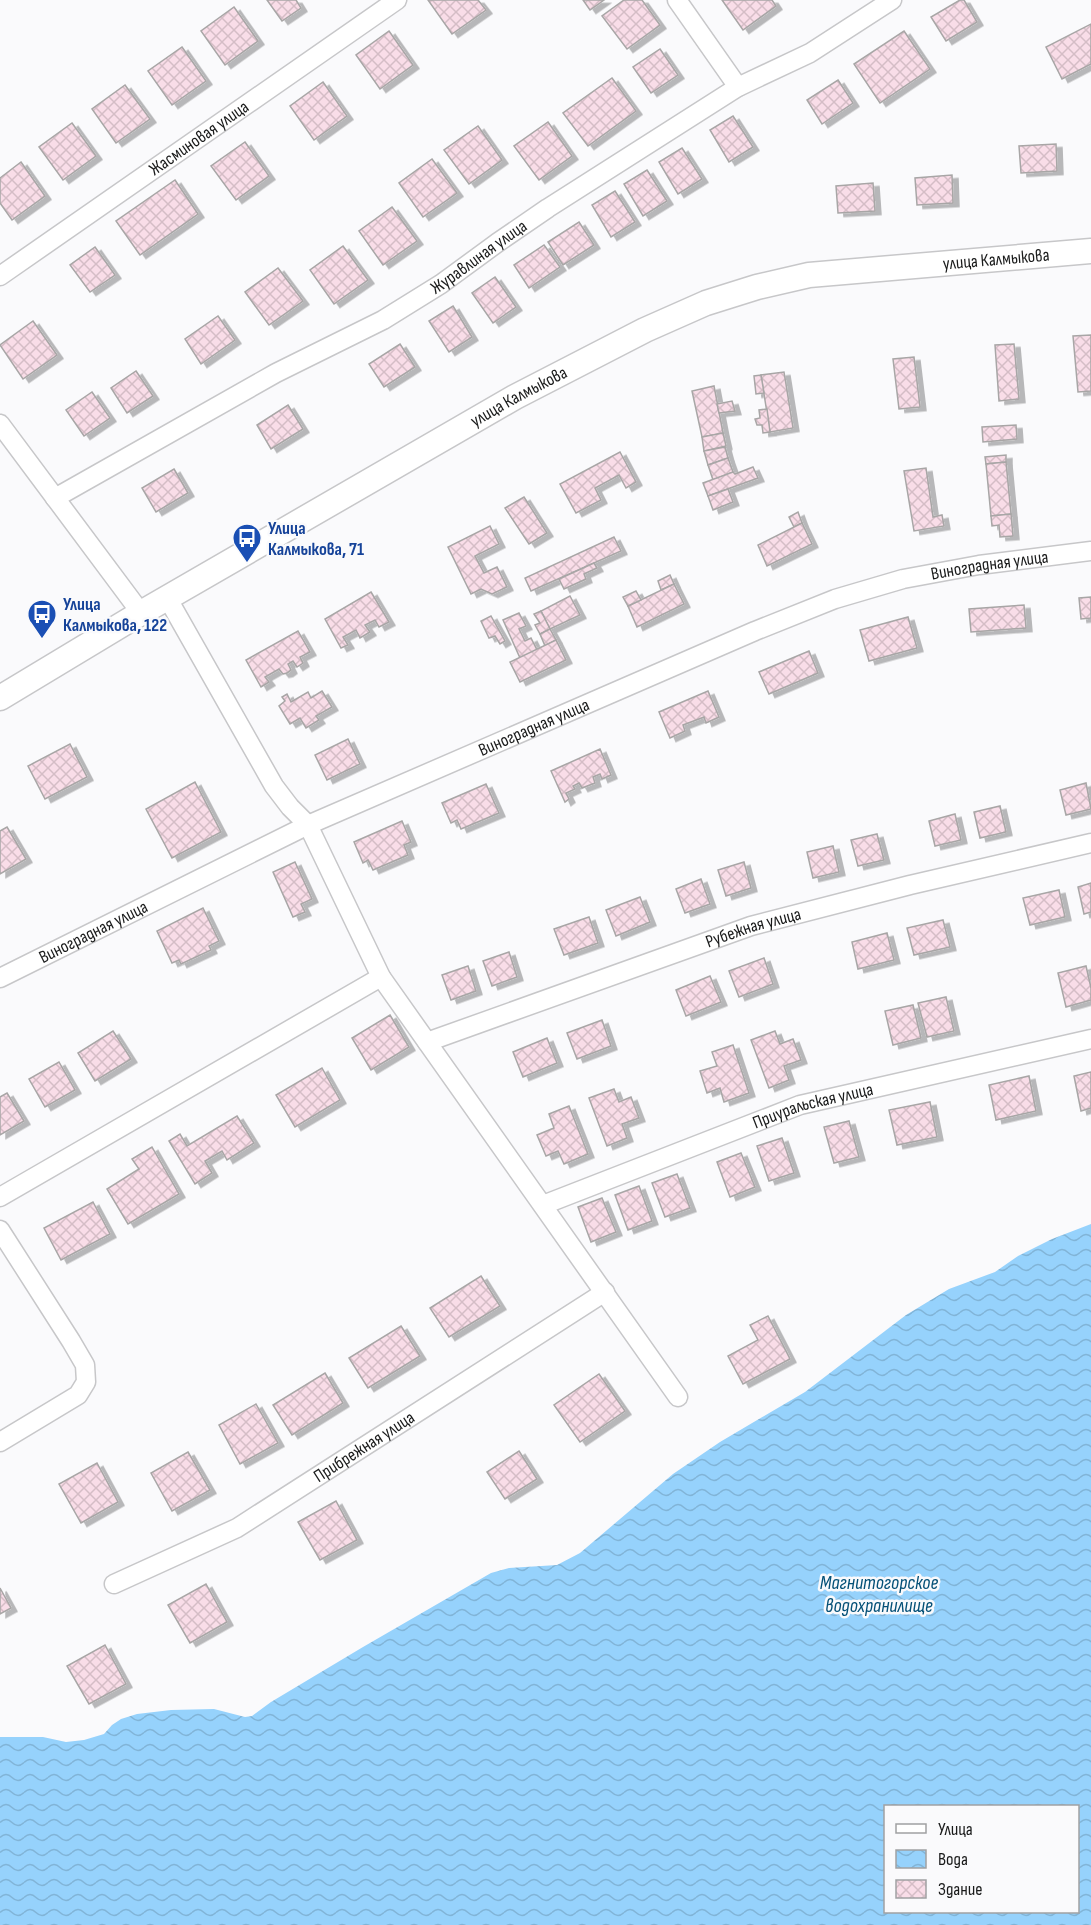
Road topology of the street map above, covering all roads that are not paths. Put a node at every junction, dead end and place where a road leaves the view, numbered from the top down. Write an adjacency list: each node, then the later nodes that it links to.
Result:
1 (397, 0): 6 (street, Жасминовая улица)
2 (678, 0): 4 (street)
3 (892, 0): 4 (street, Журавлиная улица)
4 (738, 87): 8 (street, Журавлиная улица)
5 (1091, 251): 10 (main road, улица Калмыкова)
6 (0, 276)
7 (0, 424): 8 (street)
8 (55, 498): 11 (street)
9 (1091, 551): 13 (street, Виноградная улица)
10 (168, 598): 11 (main road, улица Калмыкова); 13 (street)
11 (141, 613): 12 (main road, улица Калмыкова)
12 (0, 698)
13 (308, 825): 15 (street); 16 (street, Виноградная улица)
14 (1091, 843): 18 (street, Рубежная улица)
15 (381, 977): 18 (street); 19 (street)
16 (0, 978)
17 (1091, 1039): 20 (street, Приуральская улица)
18 (427, 1042): 20 (street)
19 (0, 1197)
20 (543, 1205): 22 (street)
21 (0, 1230): 24 (street)
22 (604, 1292): 23 (street); 25 (street, Прибрежная улица)
23 (678, 1397)
24 (0, 1442)
25 (114, 1584)

